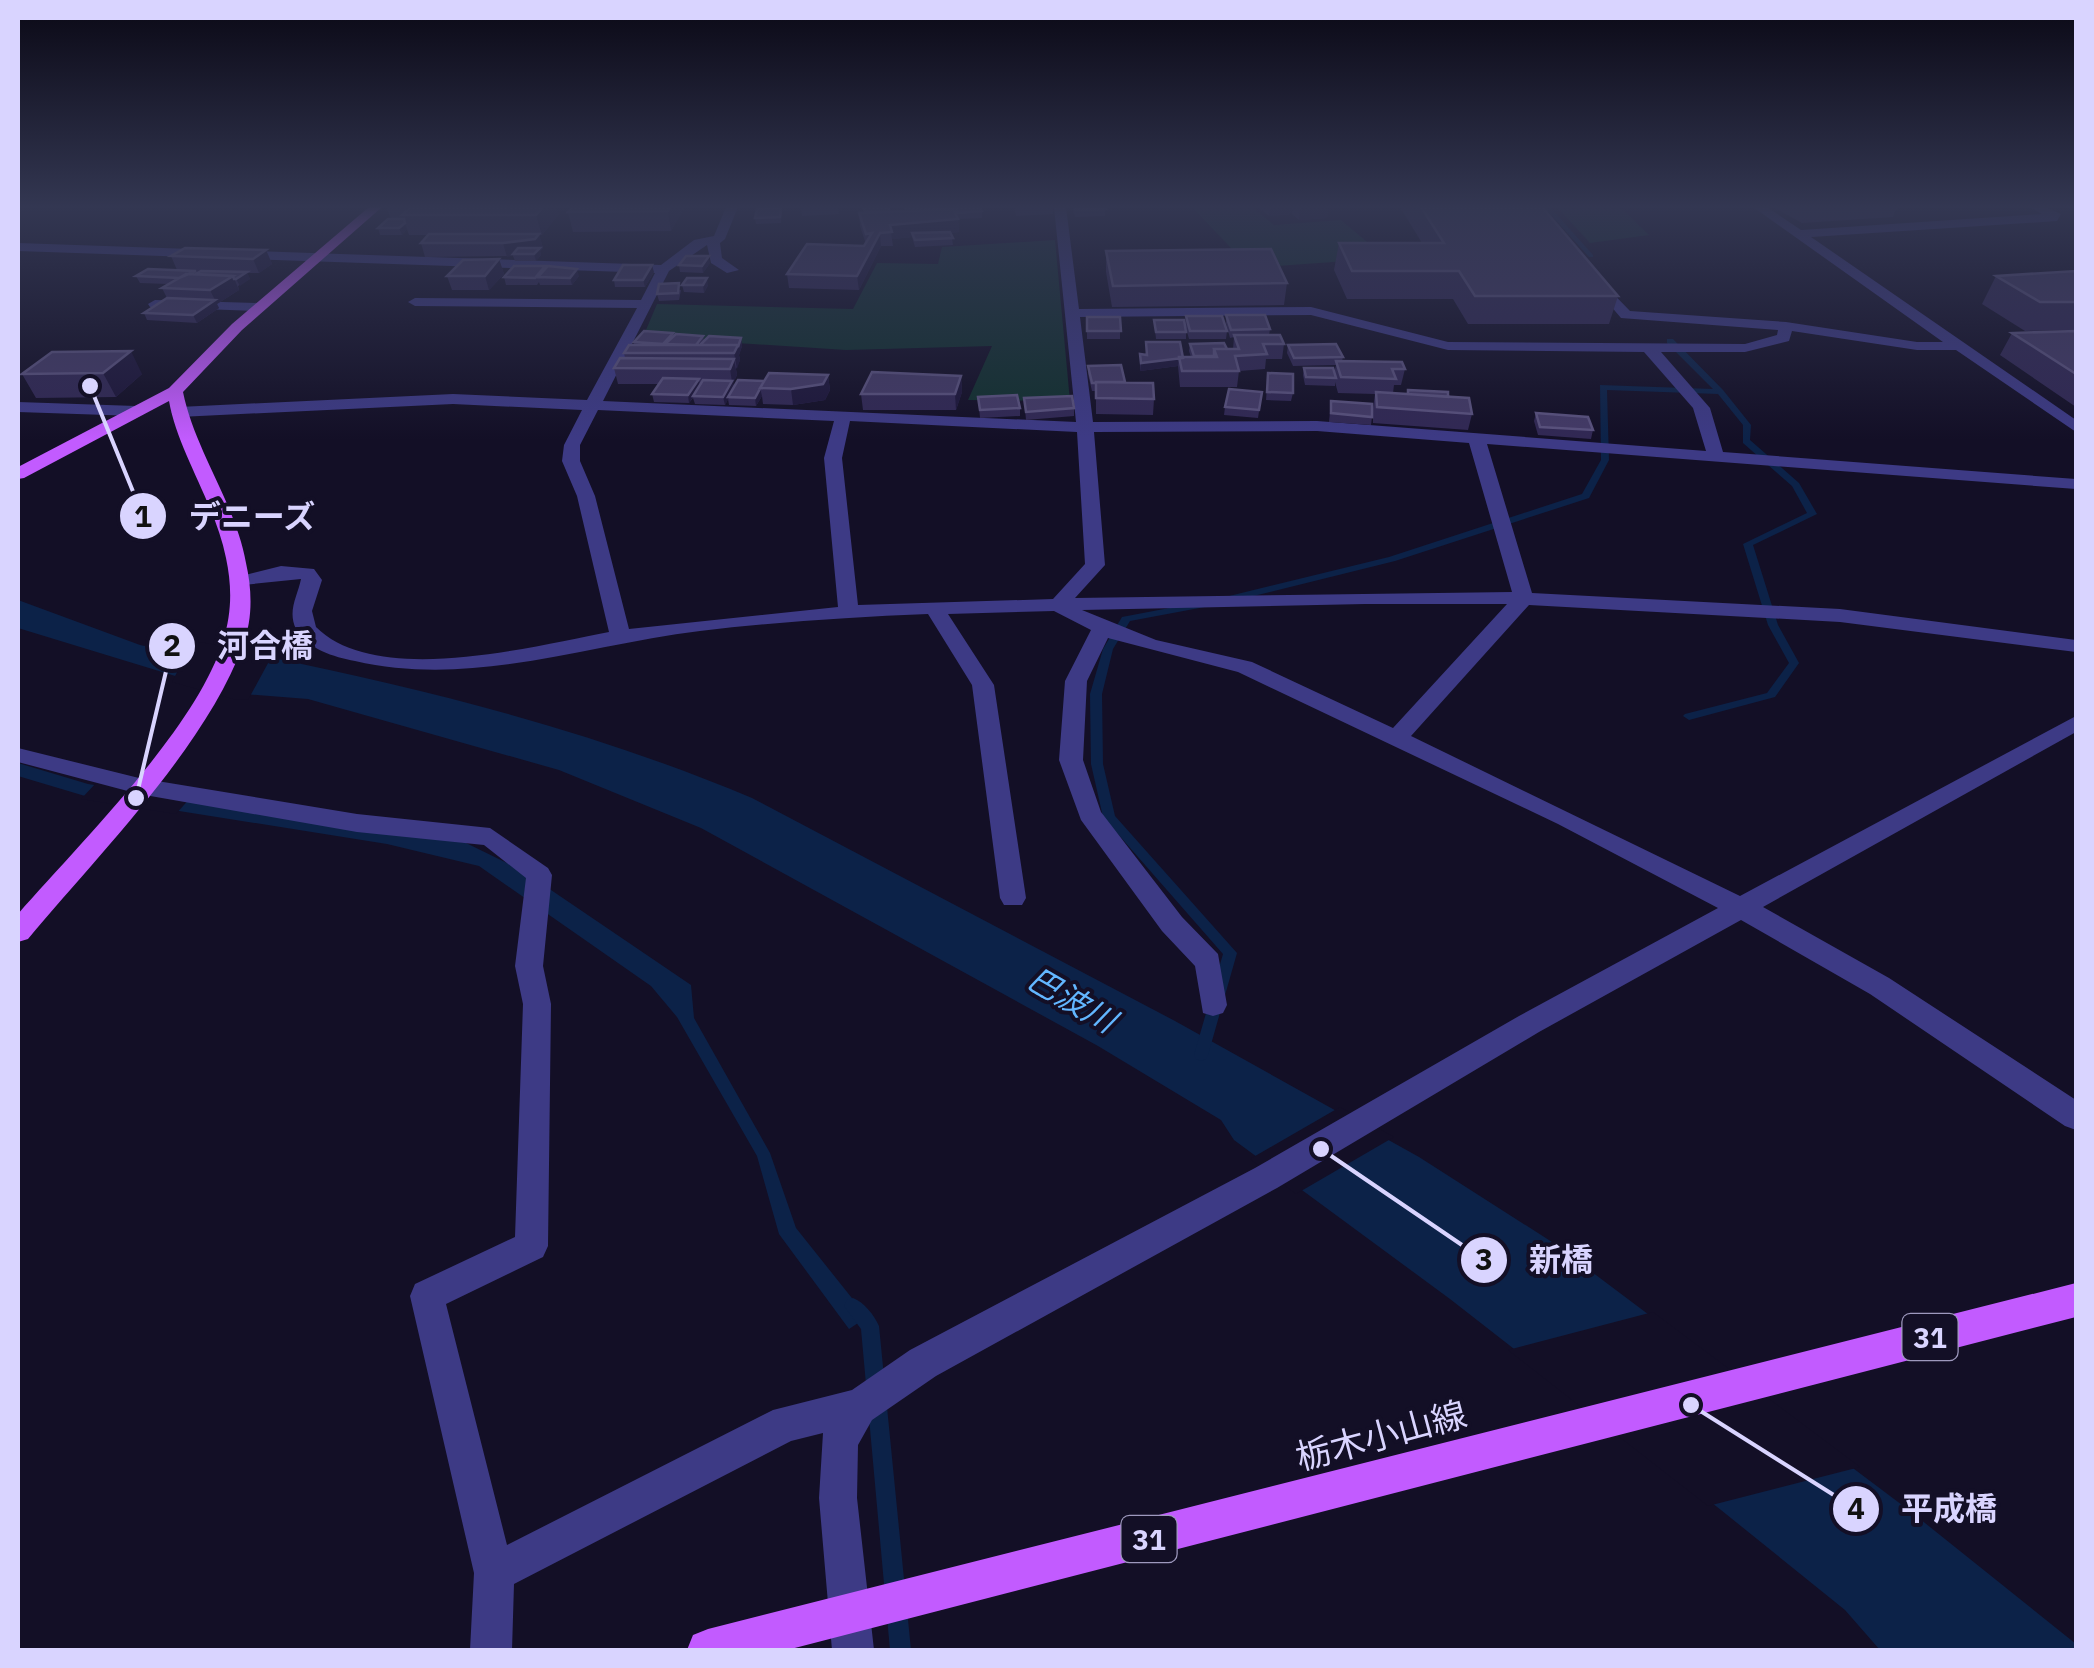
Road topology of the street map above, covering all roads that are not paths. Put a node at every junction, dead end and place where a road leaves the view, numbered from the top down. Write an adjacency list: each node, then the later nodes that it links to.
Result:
1 (285, 285): 9 (main road)
2 (654, 285): 8 (street)
3 (1070, 285): 10 (street)
4 (1599, 285): 11 (street)
5 (1873, 285): 12 (street)
6 (415, 302): 8 (street)
7 (155, 304): 9 (street)
8 (643, 304): 16 (street)
9 (259, 308): 14 (main road)
10 (1073, 313): 13 (street); 20 (street)
11 (1786, 326): 12 (street); 13 (street)
12 (1960, 346): 21 (street)
13 (1654, 347): 23 (street)
14 (175, 391): 17 (main road); 18 (main road)
15 (18, 407): 17 (street)
16 (590, 407): 18 (street); 19 (street); 32 (street)
17 (136, 411): 24 (main road)
18 (179, 412): 26 (main road)
19 (843, 416): 20 (street); 30 (street)
20 (1085, 427): 22 (street); 28 (street)
21 (2076, 427)
22 (1476, 438): 23 (street); 27 (street)
23 (1715, 455): 25 (street)
24 (18, 474)
25 (2076, 484)
26 (240, 582): 32 (street); 37 (main road)
27 (1524, 598): 28 (street); 33 (street); 35 (street)
28 (1058, 605): 29 (street); 31 (street)
29 (935, 609): 30 (street); 38 (street)
30 (849, 612): 32 (street)
31 (1101, 631): 35 (street); 41 (street)
32 (620, 636)
33 (2076, 646)
34 (2076, 723): 39 (street)
35 (1396, 739): 39 (street)
36 (18, 755): 37 (street)
37 (133, 794): 40 (main road); 45 (street)
38 (1013, 898)
39 (1743, 906): 42 (street); 44 (street)
40 (18, 932)
41 (1212, 1005)
42 (2075, 1114)
43 (2076, 1300): 46 (main road, 栃木小山線 / 31)
44 (859, 1408): 45 (street); 46 (street)
45 (494, 1572): 47 (street)
46 (851, 1634): 48 (main road, 栃木小山線 / 31)
47 (491, 1650)
48 (708, 1650)

